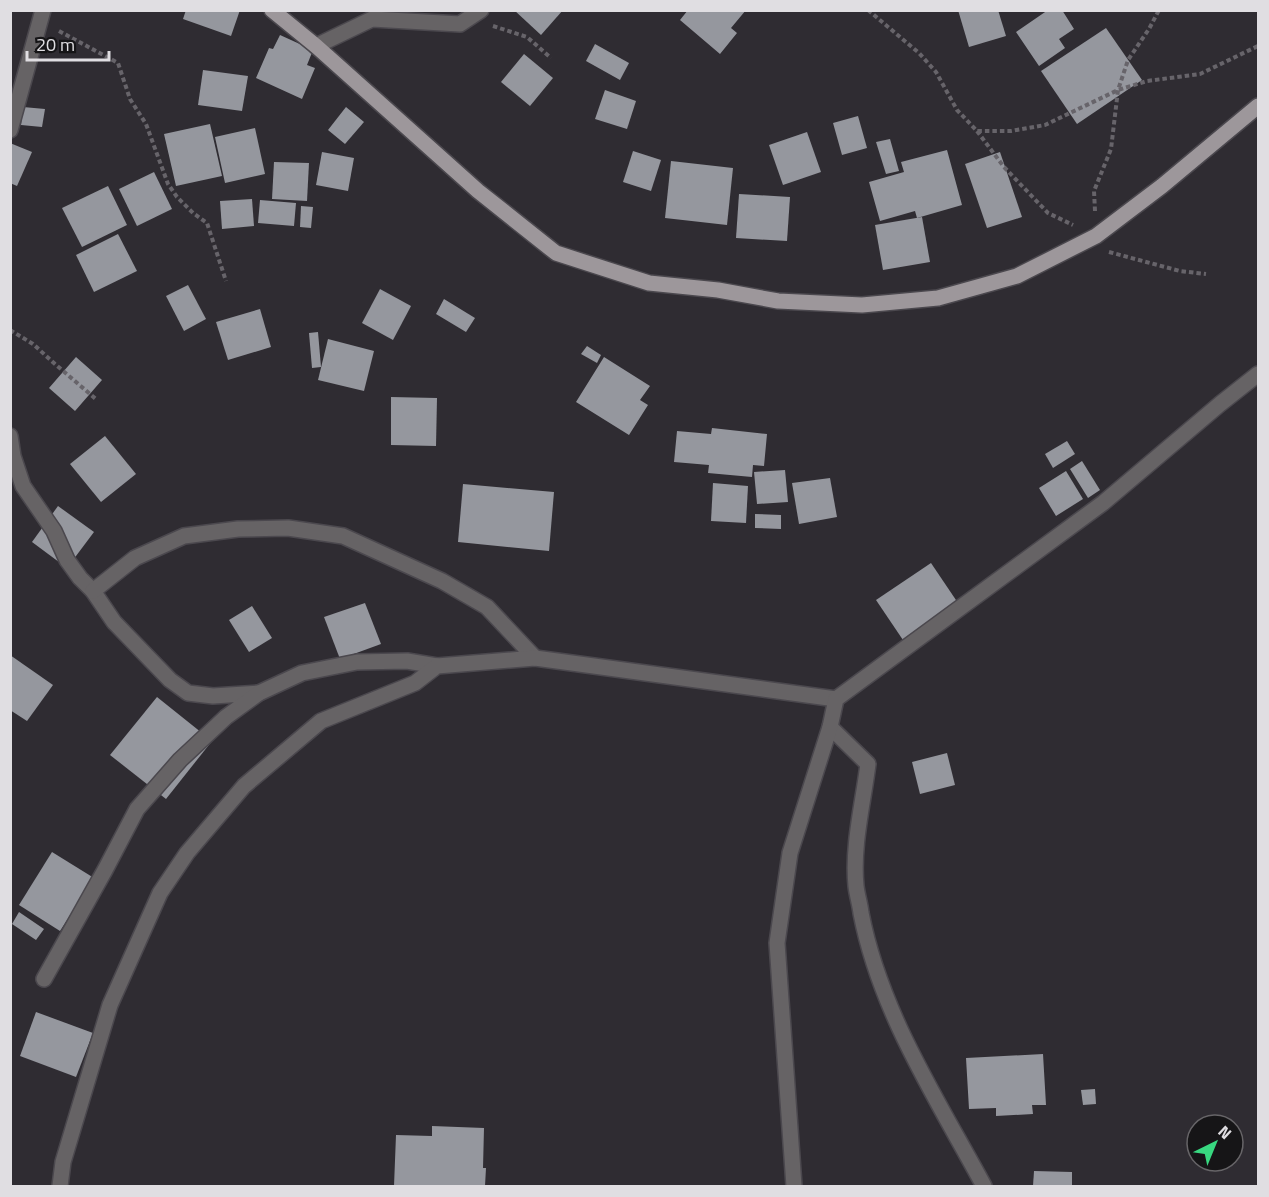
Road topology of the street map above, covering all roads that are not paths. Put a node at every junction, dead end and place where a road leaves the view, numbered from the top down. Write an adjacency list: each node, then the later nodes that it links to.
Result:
1 (272, 10): 4 (main road)
2 (481, 10): 4 (street)
3 (41, 16): 6 (street)
4 (316, 46): 5 (main road)
5 (1258, 106)
6 (10, 130)
7 (1258, 374): 13 (street)
8 (10, 436): 9 (street)
9 (93, 591): 10 (street); 12 (street)
10 (536, 658): 11 (street); 13 (street)
11 (437, 666): 12 (street); 16 (street)
12 (259, 693): 15 (street)
13 (836, 699): 14 (street)
14 (830, 727): 17 (street); 18 (street)
15 (44, 979)
16 (60, 1186)
17 (794, 1186)
18 (984, 1186)

